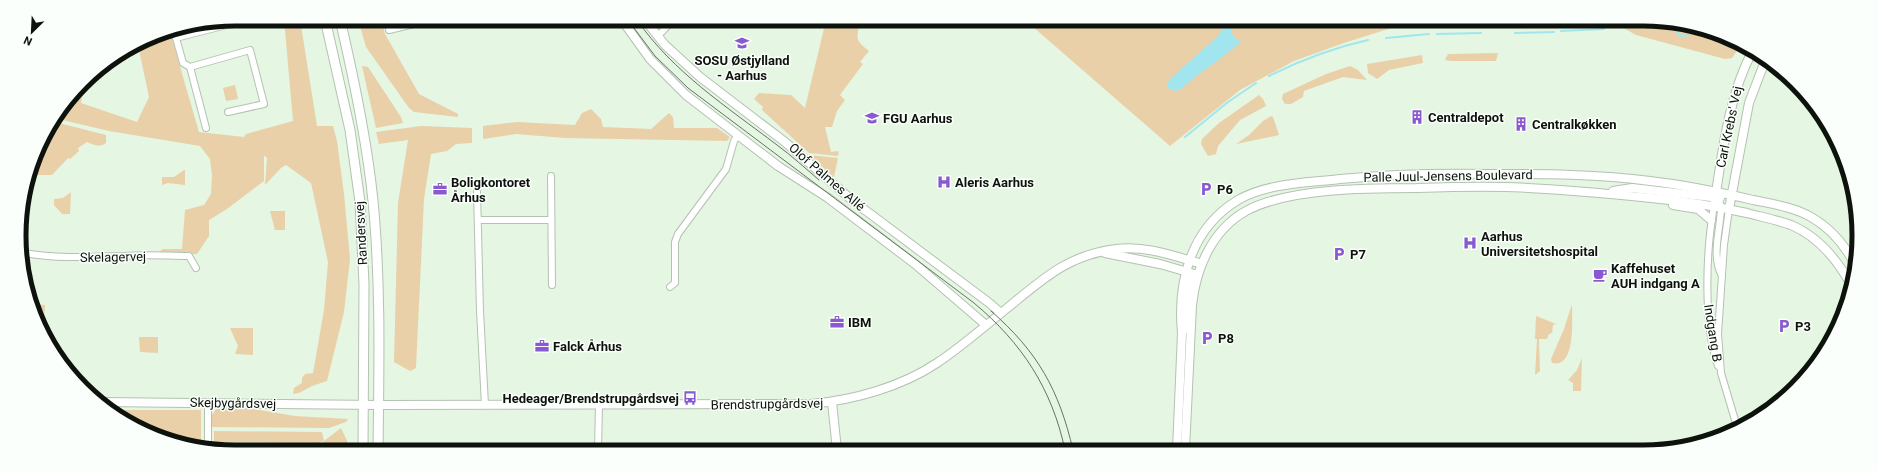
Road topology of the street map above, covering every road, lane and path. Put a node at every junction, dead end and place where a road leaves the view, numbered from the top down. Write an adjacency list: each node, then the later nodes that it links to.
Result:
1 (223, 26): 11 (street)
2 (327, 26): 42 (main road, Randersvej)
3 (342, 26): 43 (main road, Randersvej)
4 (406, 26): 8 (street)
5 (626, 26): 17 (street, Olof Palmes Allé)
6 (650, 26): 10 (street, Olof Palmes Allé)
7 (667, 26): 10 (street)
8 (389, 30)
9 (175, 35): 11 (street)
10 (658, 36): 36 (street, Olof Palmes Allé)
11 (176, 38): 14 (street)
12 (1750, 56): 23 (street, Carl Krebs' Vej)
13 (1764, 64): 21 (street, Carl Krebs' Vej)
14 (190, 67): 15 (street); 16 (street)
15 (228, 112)
16 (206, 128)
17 (738, 135): 35 (street); 37 (street, Olof Palmes Allé)
18 (551, 176): 25 (street)
19 (477, 191): 24 (street)
20 (1601, 193): 22 (street, Palle Juul-Jensens Boulevard); 23 (street); 30 (street, Palle Juul-Jensens Boulevard)
21 (1732, 195): 23 (street, Palle Juul-Jensens Boulevard); 23 (street, Carl Krebs' Vej); 29 (street, Palle Juul-Jensens Boulevard)
22 (1641, 197): 23 (street, Palle Juul-Jensens Boulevard); 26 (street)
23 (1719, 202): 26 (street, Indgang B); 32 (street, Palle Juul-Jensens Boulevard); 33 (street, Palle Juul-Jensens Boulevard); 38 (street)
24 (478, 220): 25 (street); 44 (street)
25 (551, 220): 34 (street)
26 (1711, 220): 38 (street, Indgang B)
27 (1102, 252): 32 (street); 32 (street, Brendstrupgårdsvej); 36 (street, Brendstrupgårdsvej)
28 (27, 253): 31 (street, Skelagervej)
29 (1851, 257)
30 (1202, 264): 32 (street); 32 (street, Palle Juul-Jensens Boulevard)
31 (196, 268)
32 (1190, 269): 52 (street, Palle Juul-Jensens Boulevard); 53 (street)
33 (1847, 279)
34 (552, 285)
35 (670, 287)
36 (1001, 313): 37 (street, Brendstrupgårdsvej)
37 (986, 325): 40 (street, Brendstrupgårdsvej)
38 (1721, 373): 46 (street)
39 (108, 402): 41 (street, Skejbygårdsvej)
40 (832, 402): 45 (street, Brendstrupgårdsvej); 51 (street)
41 (208, 403): 42 (street, Skejbygårdsvej); 47 (street)
42 (363, 405): 43 (street, Skejbygårdsvej); 48 (main road, Randersvej)
43 (379, 405): 44 (street, Brendstrupgårdsvej); 49 (main road, Randersvej)
44 (485, 405): 45 (street, Brendstrupgårdsvej)
45 (599, 405): 50 (street)
46 (1736, 423)
47 (208, 443)
48 (363, 445)
49 (378, 445)
50 (598, 445)
51 (836, 445)
52 (1177, 445)
53 (1185, 445)

